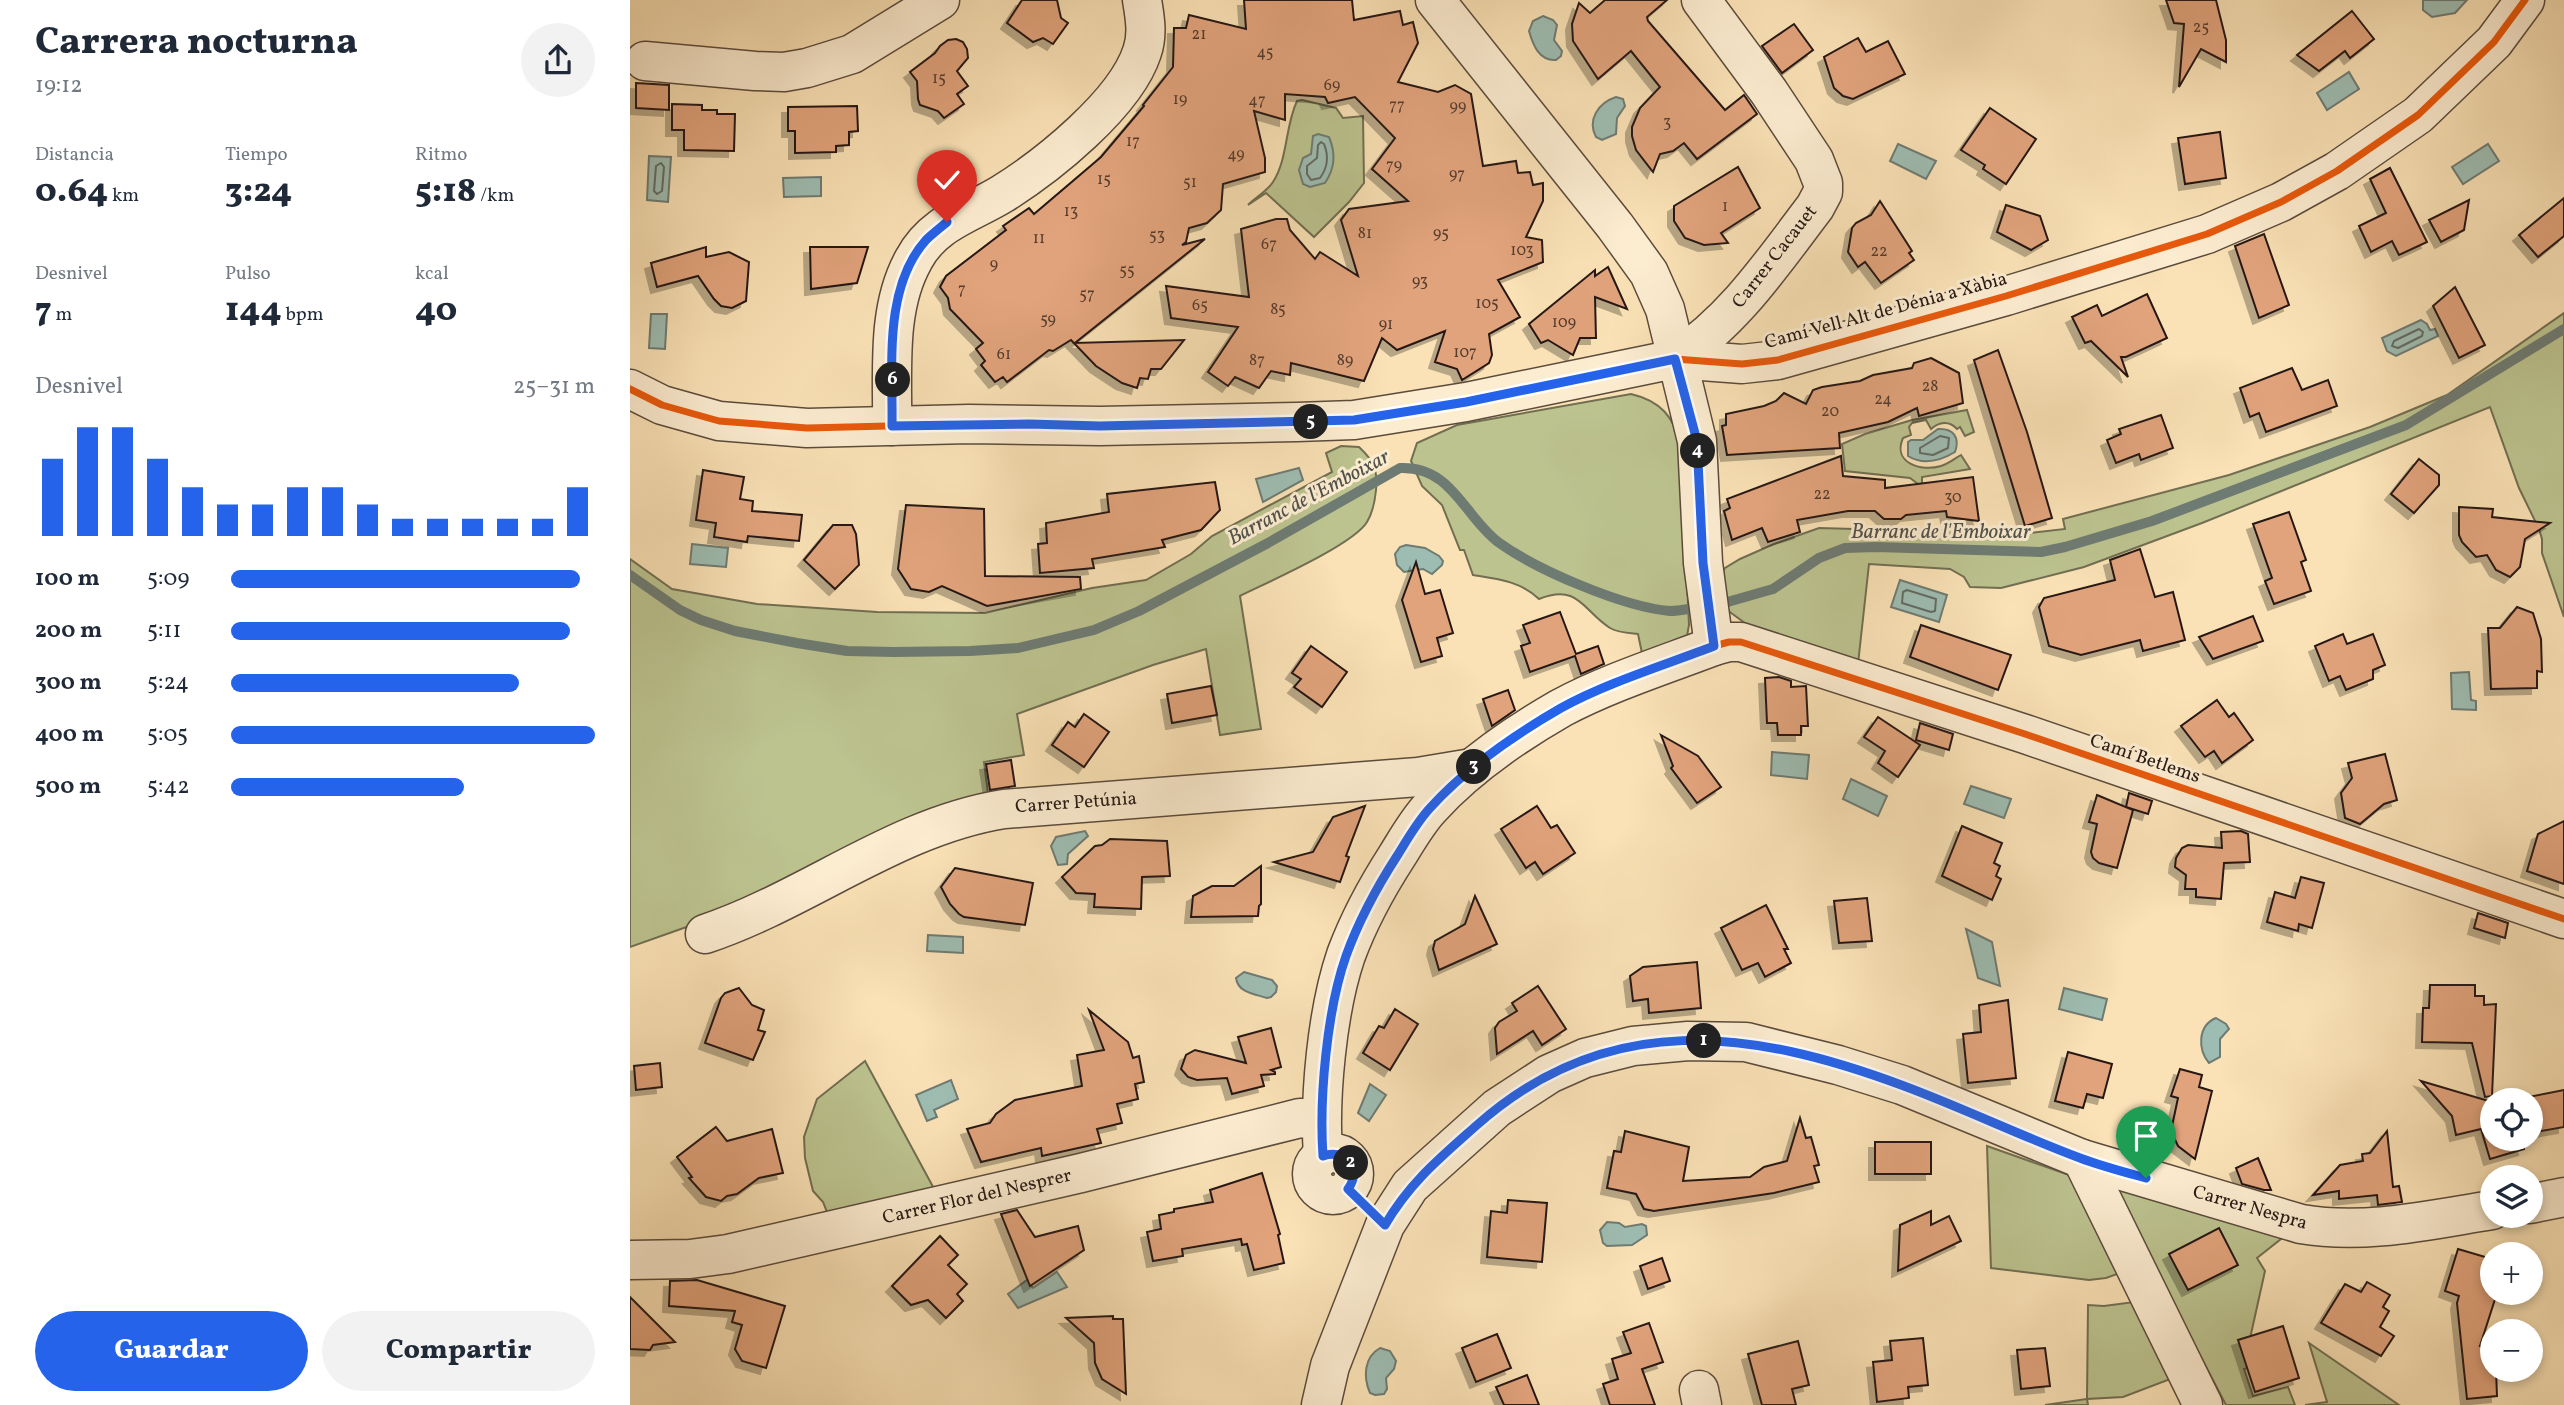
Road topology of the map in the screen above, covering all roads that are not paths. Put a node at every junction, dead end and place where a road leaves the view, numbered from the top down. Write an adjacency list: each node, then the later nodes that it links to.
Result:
1 (940, 0): 6 (street)
2 (1142, 0): 9 (street)
3 (1435, 0): 7 (street)
4 (1701, 0): 7 (street, Carrer Cacauet)
5 (2525, 0): 7 (street, Camí Vell Alt de Dénia a Xàbia)
6 (645, 61)
7 (1675, 359): 9 (street, Camí Vell Alt de Dénia a Xàbia); 10 (street)
8 (630, 389): 9 (street, Camí Vell Alt de Dénia a Xàbia)
9 (892, 426)
10 (1714, 646): 11 (street, Camí Betlems); 12 (street, Camí Betlems)
11 (1472, 768): 13 (street, Carrer Petúnia); 14 (street, Camí Betlems)
12 (2564, 919)
13 (705, 934)
14 (1322, 1138): 17 (street, Camí Betlems); 18 (street, Carrer Flor del Nesprer)
15 (2082, 1159): 16 (street, Carrer Nespra); 17 (street, Carrer Nespra); 20 (street)
16 (2480, 1212)
17 (1385, 1225): 19 (street, Carrer Nespra)
18 (631, 1260)
19 (1321, 1405)
20 (2203, 1405)

